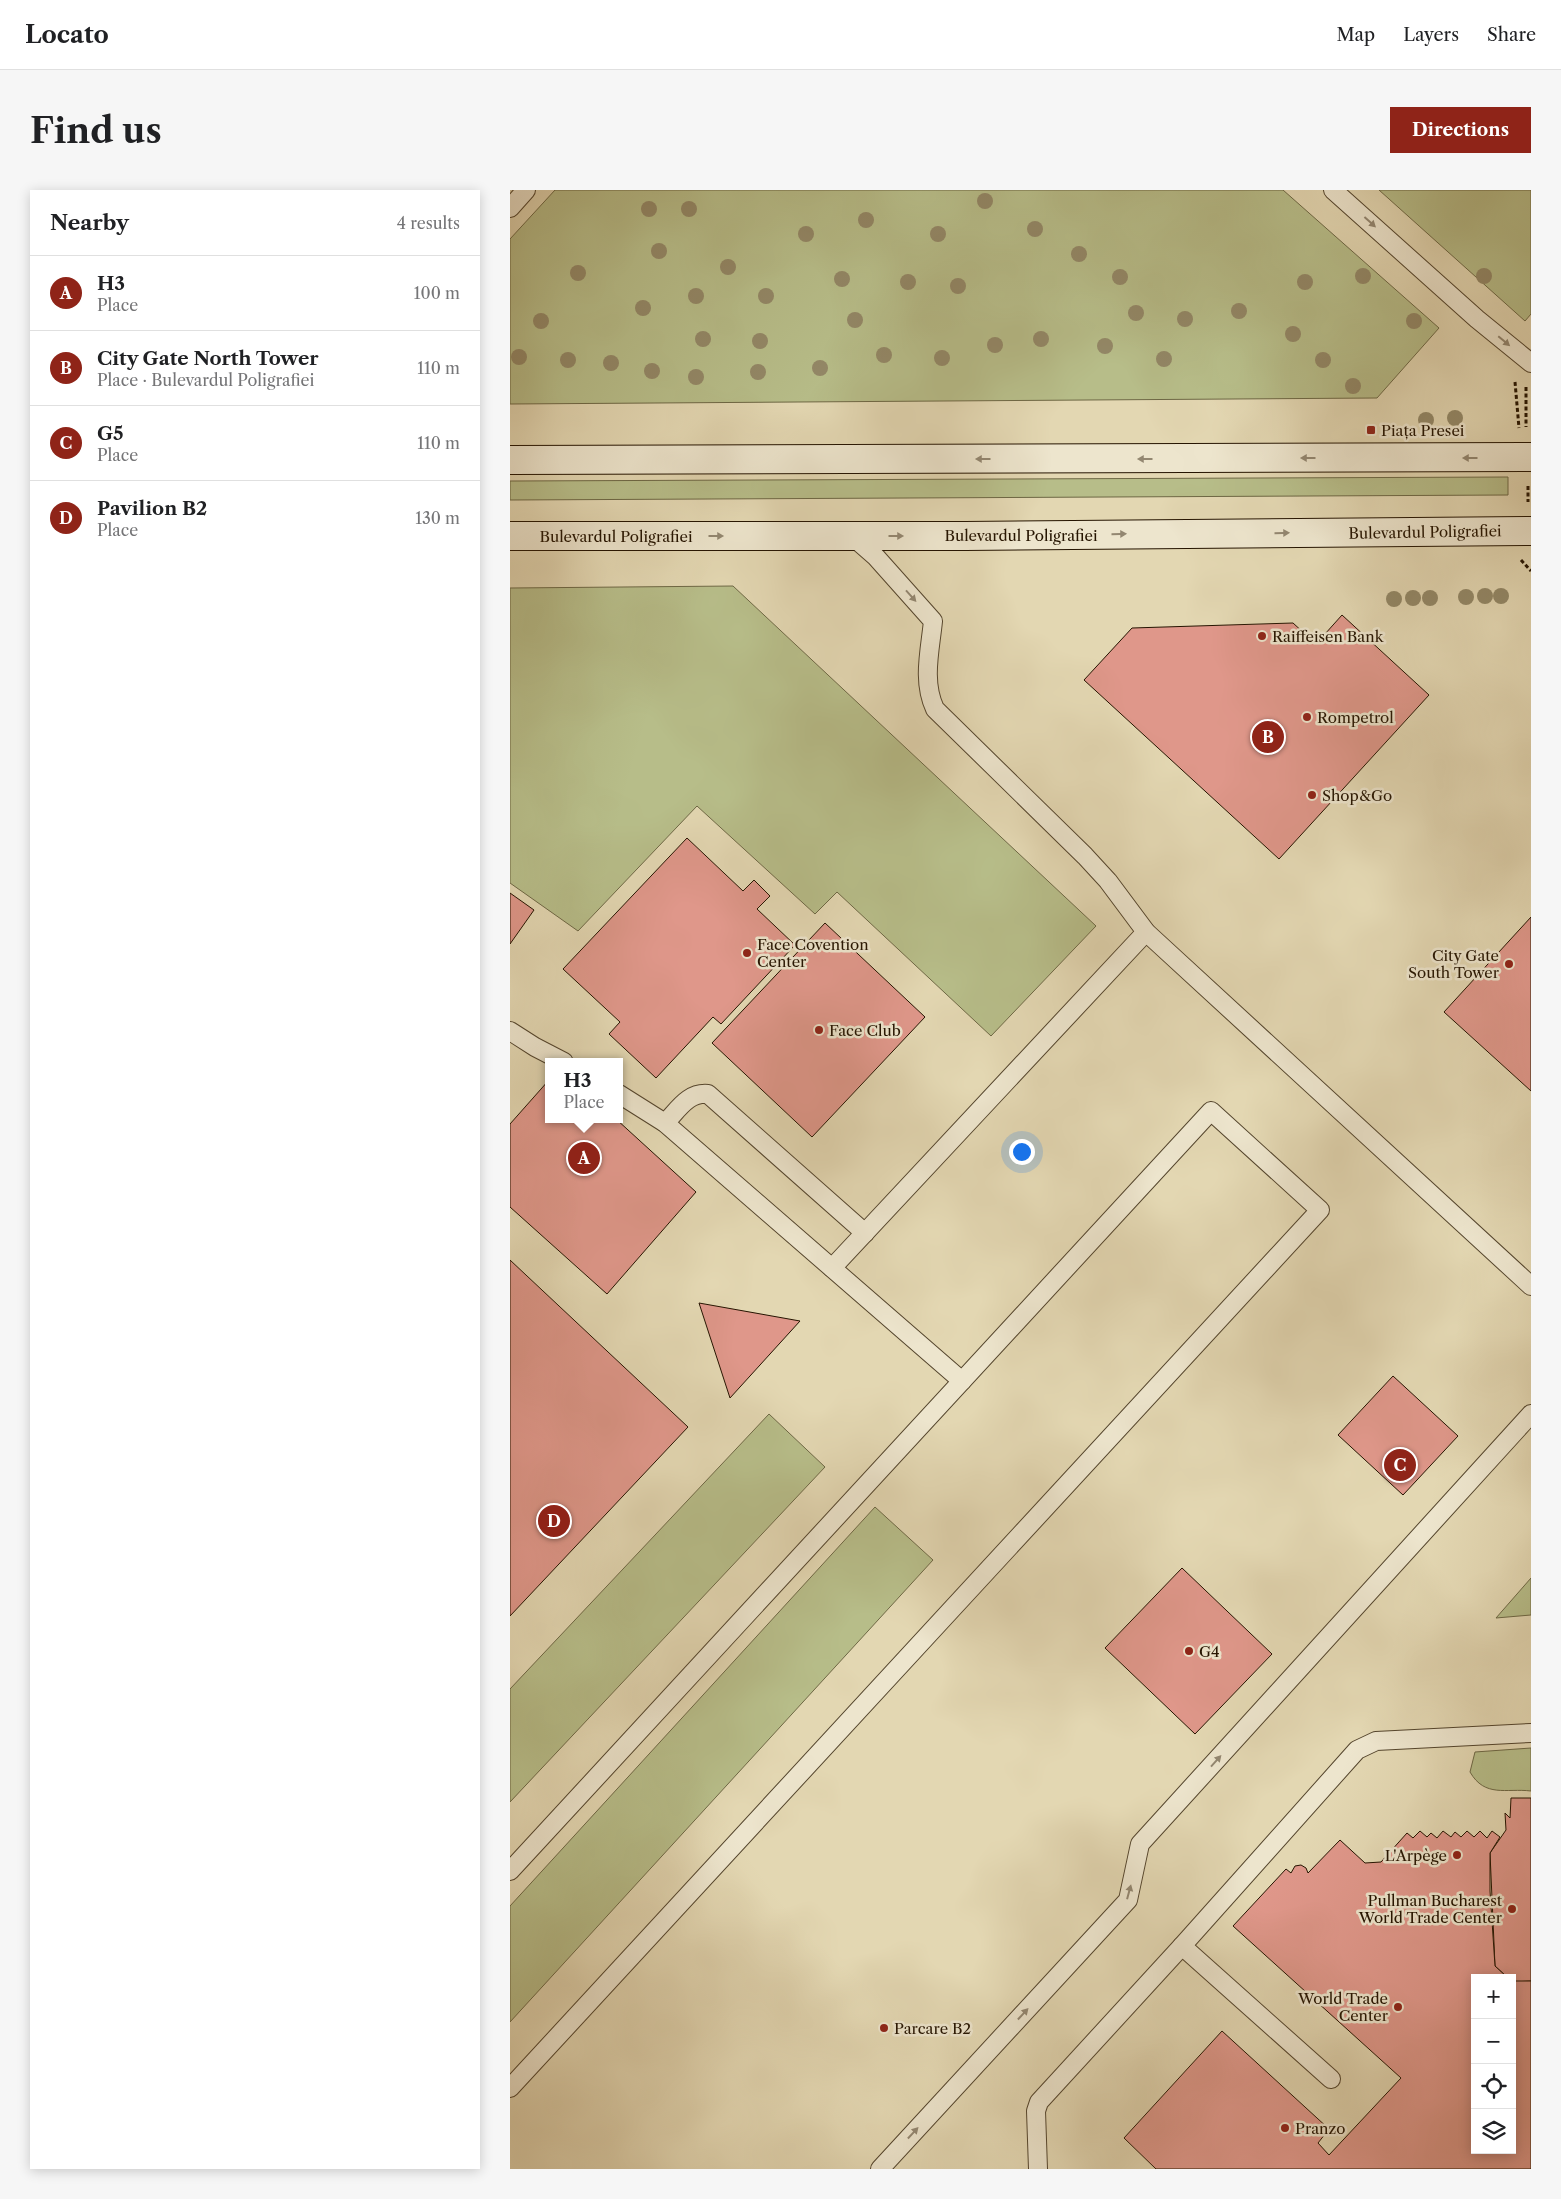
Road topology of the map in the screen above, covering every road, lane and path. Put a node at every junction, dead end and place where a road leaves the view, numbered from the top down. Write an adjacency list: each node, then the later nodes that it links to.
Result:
1 (526, 190): 3 (lane)
2 (1333, 190): 4 (lane, one-way to 4)
3 (510, 208)
4 (1531, 363)
5 (1515, 379): 6 (path)
6 (1525, 446): 7 (main road, one-way to 7)
7 (510, 460)
8 (1531, 531): 10 (main road, Bulevardul Poligrafiei, one-way to 8)
9 (510, 536): 10 (main road, Bulevardul Poligrafiei, one-way to 10)
10 (852, 536): 11 (lane, one-way to 11)
11 (1146, 932): 16 (lane); 18 (lane)
12 (510, 1031): 13 (lane)
13 (556, 1058)
14 (623, 1097): 15 (lane)
15 (665, 1123): 16 (lane); 17 (lane)
16 (865, 1233): 17 (lane)
17 (832, 1268): 19 (lane)
18 (1531, 1286)
19 (962, 1381): 22 (lane); 25 (lane)
20 (1531, 1414): 26 (lane, one-way to 20)
21 (1531, 1732): 23 (lane)
22 (510, 1871)
23 (1182, 1946): 24 (lane); 27 (lane)
24 (1332, 2079)
25 (510, 2088)
26 (880, 2169)
27 (1038, 2169)

